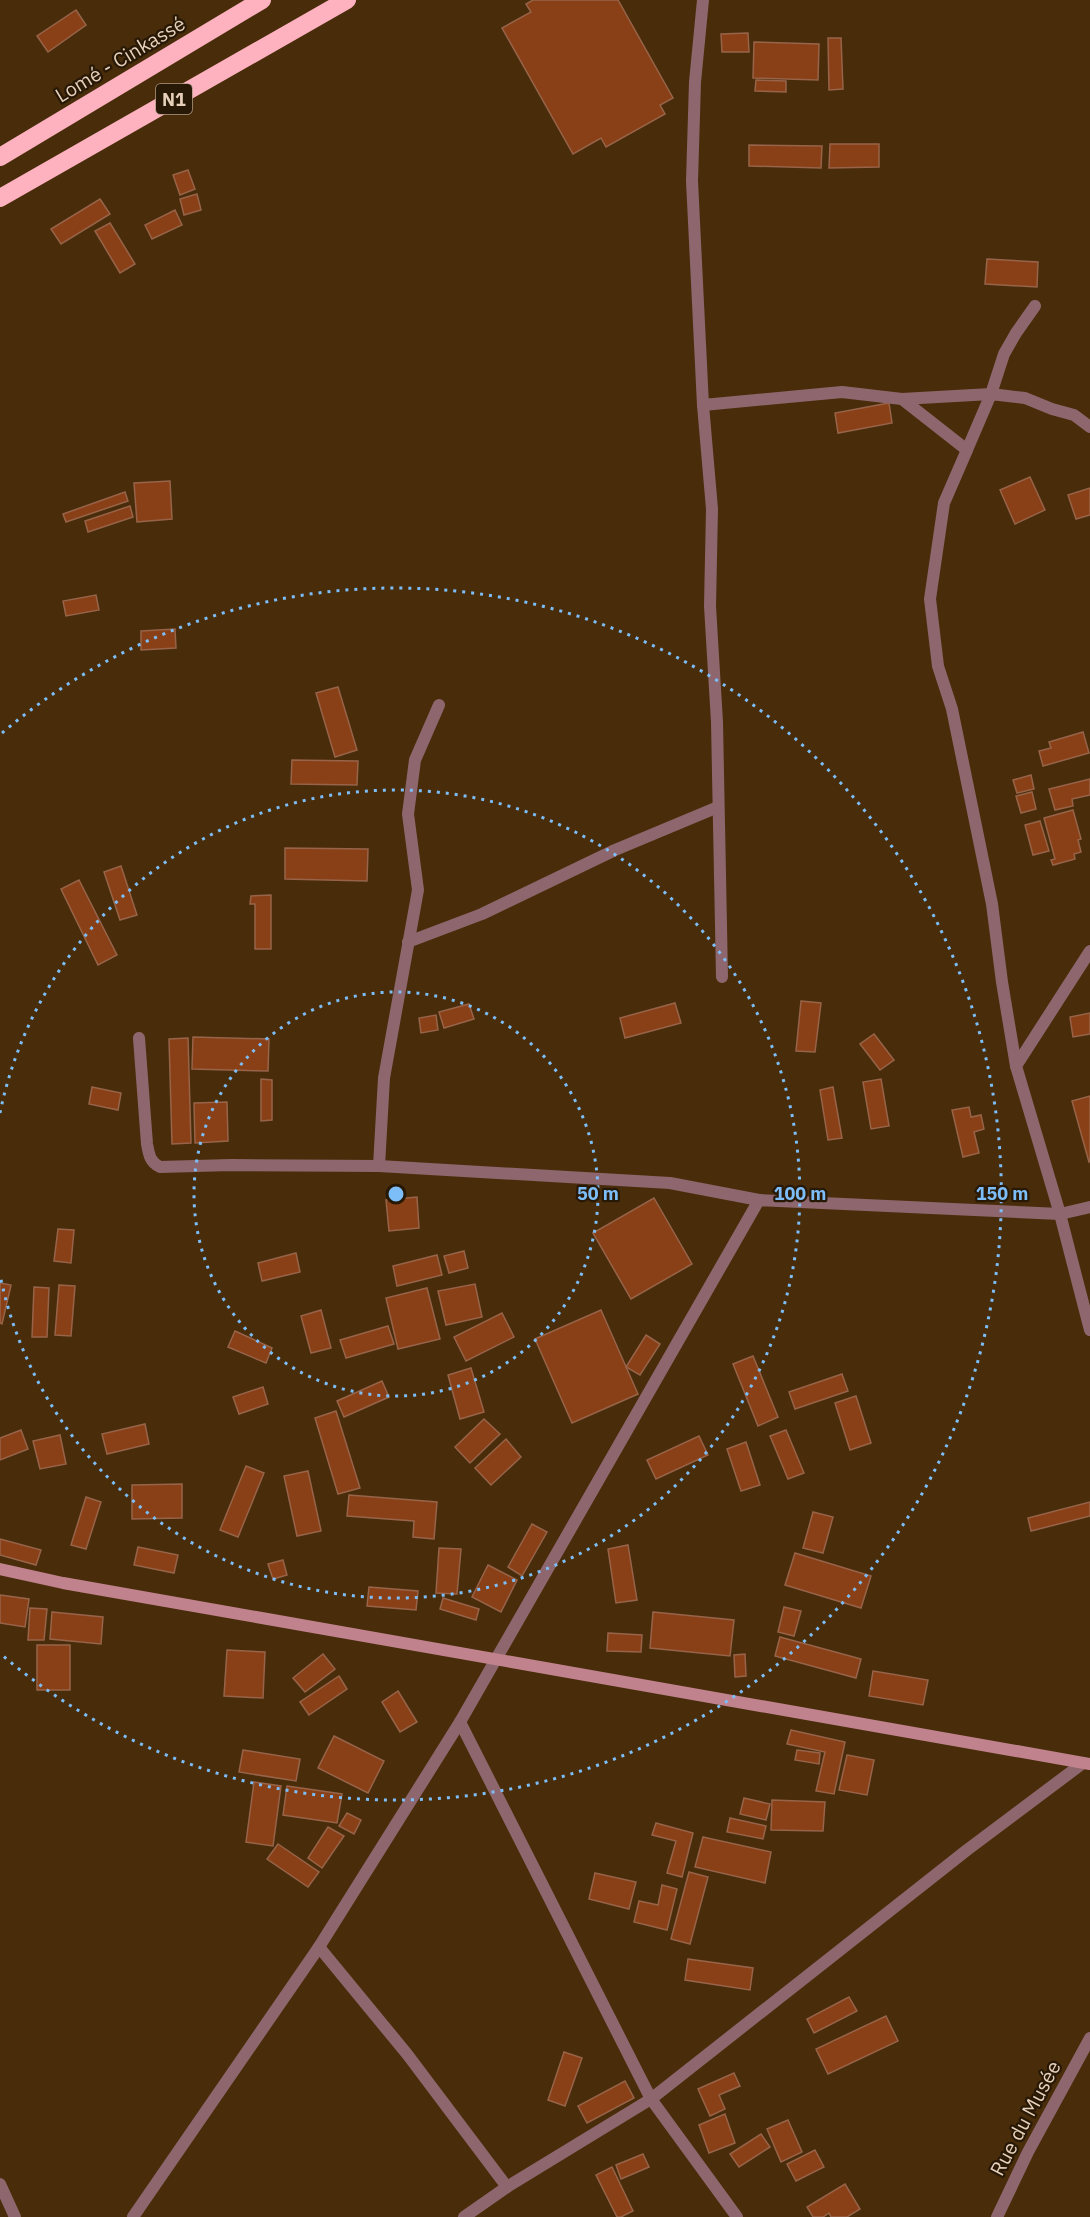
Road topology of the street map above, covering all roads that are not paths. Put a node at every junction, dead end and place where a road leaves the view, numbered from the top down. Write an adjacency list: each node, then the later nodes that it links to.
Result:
1 (262, 0): 4 (highway, Lomé - Cinkassé / N1)
2 (347, 0): 5 (highway, N1)
3 (703, 0): 9 (street)
4 (0, 157)
5 (0, 198)
6 (1035, 306): 7 (street)
7 (991, 394): 8 (street); 10 (street); 11 (street)
8 (902, 399): 9 (street); 11 (street)
9 (703, 405): 13 (street)
10 (1090, 427)
11 (967, 450): 18 (street)
12 (439, 705): 14 (street)
13 (717, 807): 14 (street); 16 (street)
14 (408, 942): 19 (street)
15 (1090, 951): 18 (street)
16 (722, 976)
17 (139, 1038): 19 (street)
18 (1016, 1066): 22 (street)
19 (379, 1166): 20 (street)
20 (759, 1200): 22 (street); 25 (street)
21 (1090, 1207): 22 (street)
22 (1060, 1214): 23 (street)
23 (1090, 1330)
24 (0, 1569): 25 (street)
25 (496, 1659): 26 (street); 27 (street)
26 (460, 1722): 28 (street); 30 (street)
27 (1086, 1763): 30 (street)
28 (319, 1947): 32 (street); 34 (street)
29 (1090, 2038): 37 (street, Rue du Musée)
30 (651, 2100): 32 (street); 36 (street)
31 (0, 2184): 33 (street)
32 (507, 2187): 35 (street)
33 (15, 2217)
34 (133, 2217)
35 (464, 2217)
36 (737, 2217)
37 (997, 2217)

